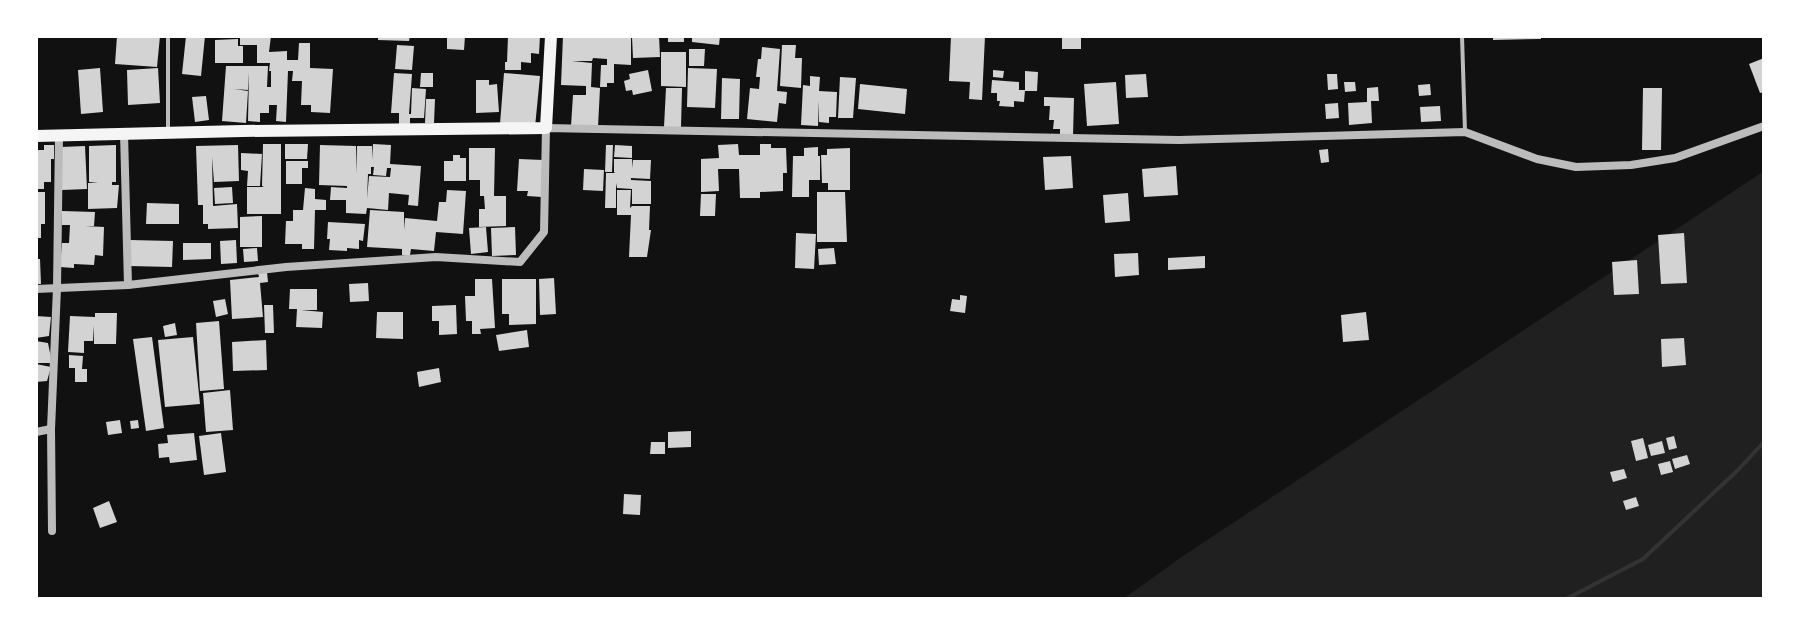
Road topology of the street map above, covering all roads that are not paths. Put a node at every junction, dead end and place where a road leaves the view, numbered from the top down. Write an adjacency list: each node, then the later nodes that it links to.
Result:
1 (168, 36): 6 (lane)
2 (551, 36): 5 (main road)
3 (1462, 36): 7 (lane)
4 (1764, 126): 7 (street)
5 (546, 128): 6 (main road); 7 (street); 11 (street)
6 (168, 132): 8 (main road)
7 (1465, 132)
8 (124, 133): 10 (main road); 11 (street)
9 (36, 136): 10 (main road)
10 (59, 136): 12 (street)
11 (128, 285): 12 (street)
12 (57, 288): 13 (street); 14 (street)
13 (36, 289)
14 (51, 429): 15 (street); 16 (street)
15 (36, 432)
16 (52, 531)

